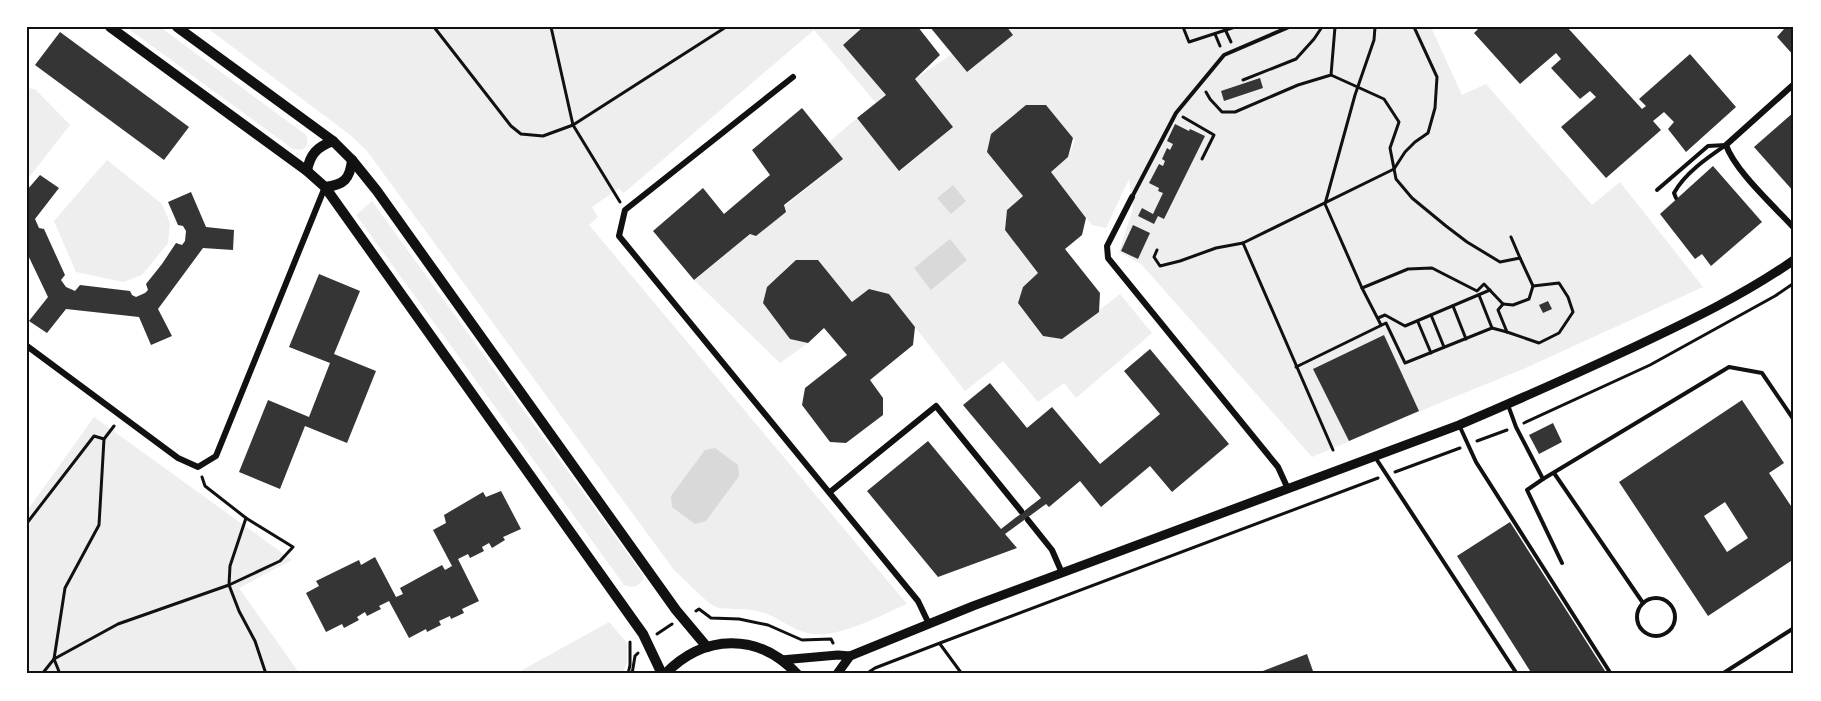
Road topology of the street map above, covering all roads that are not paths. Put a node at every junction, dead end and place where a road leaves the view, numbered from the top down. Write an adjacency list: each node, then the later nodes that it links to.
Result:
1 (111, 27): 9 (main road)
2 (177, 27): 6 (main road)
3 (1289, 27): 12 (lane)
4 (793, 77): 24 (street)
5 (1794, 84): 7 (street)
6 (333, 141): 8 (main road); 9 (main road)
7 (1726, 145): 11 (lane); 13 (lane); 14 (street)
8 (352, 160): 10 (main road); 32 (main road)
9 (307, 171): 10 (main road)
10 (325, 187): 16 (street); 35 (main road)
11 (1657, 190)
12 (1132, 197): 23 (street)
13 (1676, 198)
14 (1794, 228)
15 (1794, 260): 17 (street)
16 (27, 346)
17 (1508, 404): 19 (street); 22 (lane)
18 (1794, 420): 21 (lane)
19 (1459, 425): 20 (street); 39 (lane)
20 (1374, 456): 23 (street); 38 (lane)
21 (1554, 472): 22 (lane); 29 (lane)
22 (1543, 479): 27 (lane)
23 (1288, 489): 28 (street)
24 (830, 492): 25 (street); 30 (street)
25 (1021, 511)
26 (1028, 520): 28 (street)
27 (1562, 563)
28 (1062, 573): 30 (street)
29 (1643, 603): 29 (lane)
30 (929, 624): 33 (street)
31 (1794, 628): 40 (lane)
32 (706, 647): 34 (main road); 35 (main road)
33 (850, 656): 34 (street); 37 (street)
34 (781, 660): 36 (main road)
35 (663, 674)
36 (797, 674)
37 (837, 674)
38 (1517, 674)
39 (1611, 674)
40 (1722, 674)

